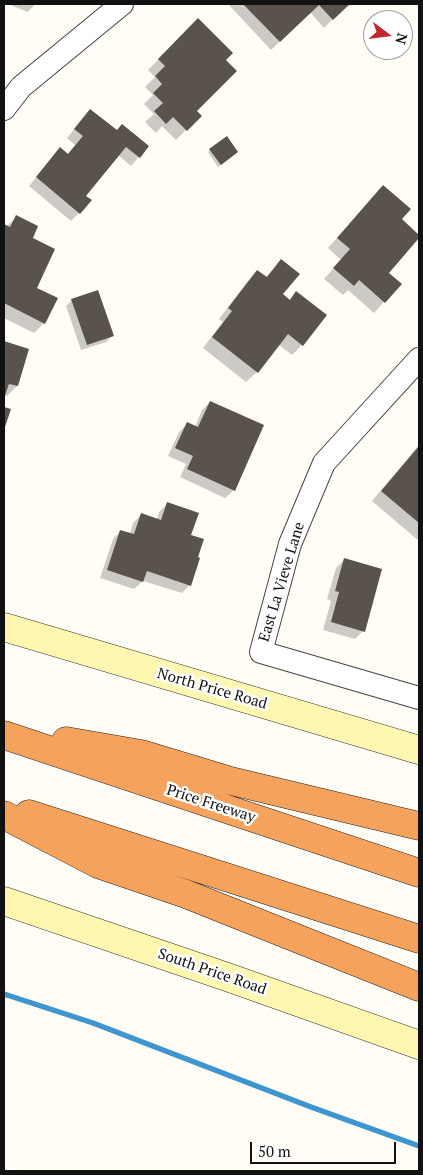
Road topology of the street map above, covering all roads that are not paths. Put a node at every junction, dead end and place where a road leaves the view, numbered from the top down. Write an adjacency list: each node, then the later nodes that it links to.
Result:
1 (122, 4): 2 (street)
2 (4, 109)
3 (419, 359): 5 (street, East La Vieve Lane)
4 (4, 627): 8 (main road, North Price Road)
5 (419, 698)
6 (4, 731): 11 (highway)
7 (4, 735): 12 (highway, Price Freeway)
8 (419, 750)
9 (4, 806): 14 (highway)
10 (4, 815): 15 (highway)
11 (419, 826)
12 (419, 873)
13 (4, 901): 16 (main road, South Price Road)
14 (419, 938)
15 (419, 987)
16 (419, 1046)

